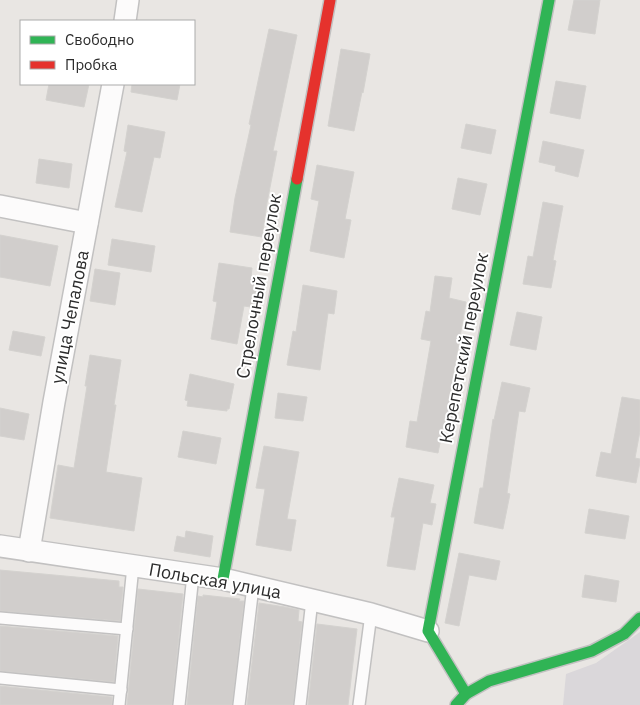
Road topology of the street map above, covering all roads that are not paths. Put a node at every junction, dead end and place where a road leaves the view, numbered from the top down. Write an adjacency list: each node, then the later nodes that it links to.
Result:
1 (128, 0): 4 (street)
2 (330, 0): 12 (street, Стрелочный переулок)
3 (549, 0): 19 (street, Керепетский переулок)
4 (124, 20)
5 (113, 85): 7 (street, улица Чепалова)
6 (0, 206): 7 (street)
7 (87, 223): 9 (street, улица Чепалова)
8 (0, 546): 9 (street, Польская улица)
9 (29, 552): 10 (street, Польская улица)
10 (133, 566): 11 (street, Польская улица); 18 (lane)
11 (193, 575): 12 (street, Польская улица); 24 (lane)
12 (223, 579): 13 (street, Польская улица)
13 (253, 586): 14 (street, Польская улица); 25 (lane)
14 (312, 600): 15 (street, Польская улица); 26 (lane)
15 (371, 614): 19 (street, Польская улица); 27 (lane)
16 (0, 618): 18 (lane)
17 (640, 618): 22 (street)
18 (127, 629): 21 (lane)
19 (428, 631): 22 (street)
20 (0, 678): 21 (lane)
21 (121, 690): 23 (lane)
22 (466, 694): 28 (street)
23 (120, 705)
24 (178, 705)
25 (239, 705)
26 (300, 705)
27 (359, 705)
28 (456, 705)

